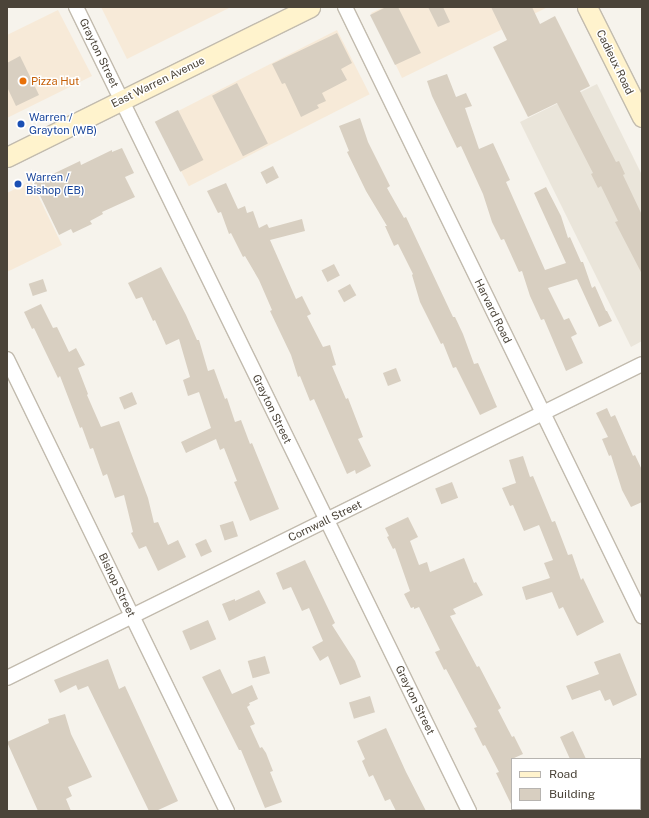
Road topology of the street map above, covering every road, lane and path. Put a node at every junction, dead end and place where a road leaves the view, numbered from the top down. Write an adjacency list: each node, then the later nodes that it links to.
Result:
1 (76, 7): 5 (street, Grayton Street)
2 (310, 7): 5 (main road, East Warren Avenue)
3 (345, 7): 10 (street, Harvard Road)
4 (587, 7): 6 (main road, Cadieux Road)
5 (122, 100): 7 (main road, East Warren Avenue); 11 (street, Grayton Street)
6 (640, 107)
7 (7, 157)
8 (7, 359): 12 (street, Bishop Street)
9 (642, 364): 10 (street, Cornwall Street)
10 (543, 413): 11 (street, Cornwall Street); 13 (street, Harvard Road)
11 (326, 520): 12 (street, Cornwall Street); 16 (street, Grayton Street)
12 (132, 616): 14 (street, Cornwall Street); 15 (street, Bishop Street)
13 (642, 616)
14 (7, 678)
15 (227, 811)
16 (469, 811)

